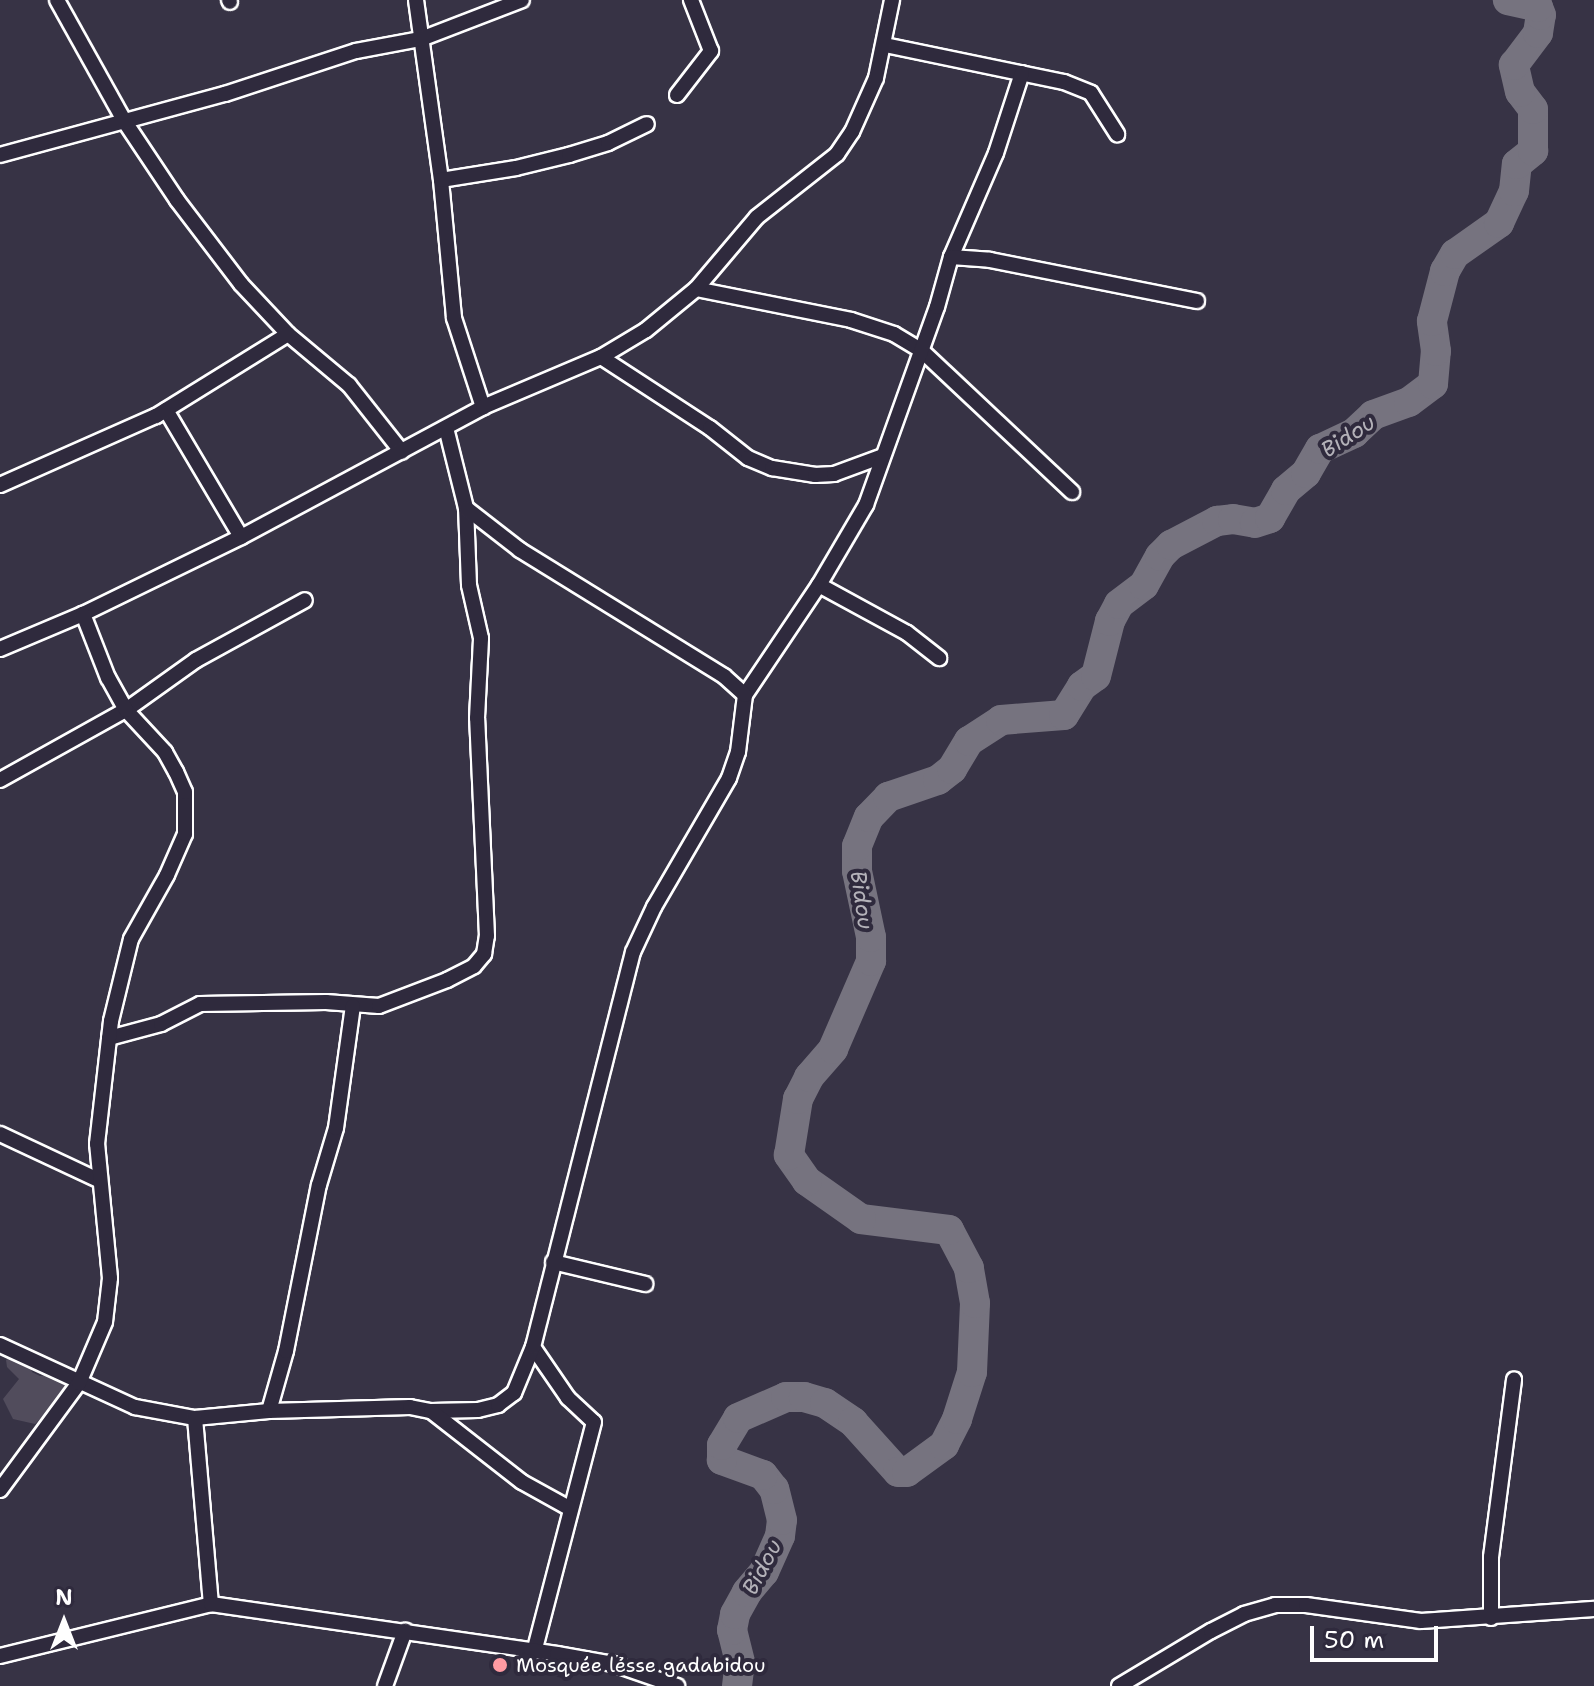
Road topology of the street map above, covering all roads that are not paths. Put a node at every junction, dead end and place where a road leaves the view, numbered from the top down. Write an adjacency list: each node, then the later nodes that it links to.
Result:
1 (57, 0): 10 (street)
2 (416, 0): 6 (street)
3 (522, 0): 6 (street)
4 (691, 0): 9 (street)
5 (892, 0): 7 (street)
6 (421, 39): 10 (street); 14 (street)
7 (885, 45): 8 (street); 16 (street)
8 (1022, 73): 12 (street); 15 (street)
9 (677, 95)
10 (125, 122): 13 (street); 18 (street)
11 (647, 124): 14 (street)
12 (1117, 134)
13 (0, 155)
14 (441, 180): 21 (street)
15 (951, 257): 17 (street); 19 (street)
16 (696, 289): 19 (street); 20 (street)
17 (1197, 301)
18 (288, 334): 22 (street); 24 (street)
19 (922, 351): 25 (street); 27 (street)
20 (601, 357): 21 (street); 25 (street)
21 (483, 407): 23 (street)
22 (166, 410): 26 (street); 29 (street)
23 (446, 428): 24 (street); 28 (street)
24 (402, 452): 29 (street)
25 (883, 456): 30 (street)
26 (0, 485)
27 (1072, 492)
28 (466, 508): 35 (street); 38 (street)
29 (241, 537): 32 (street)
30 (819, 585): 34 (street); 35 (street)
31 (305, 600): 36 (street)
32 (83, 614): 33 (street); 36 (street)
33 (0, 649)
34 (939, 658)
35 (745, 695): 42 (street)
36 (126, 710): 37 (street); 39 (street)
37 (0, 780)
38 (353, 1006): 39 (street); 48 (street)
39 (109, 1038): 41 (street)
40 (0, 1134): 41 (street)
41 (98, 1180): 47 (street)
42 (553, 1262): 43 (street); 45 (street)
43 (645, 1284)
44 (0, 1345): 47 (street)
45 (533, 1347): 49 (street); 52 (street)
46 (1514, 1379): 55 (street)
47 (79, 1383): 50 (street); 51 (street)
48 (269, 1411): 49 (street); 50 (street)
49 (431, 1411): 52 (street)
50 (195, 1418): 53 (street)
51 (0, 1490)
52 (569, 1508): 57 (street)
53 (211, 1604): 56 (street); 58 (street)
54 (1594, 1609): 55 (street)
55 (1491, 1618): 61 (street)
56 (405, 1631): 57 (street); 59 (street)
57 (534, 1652): 60 (street)
58 (0, 1656)
59 (385, 1686)
60 (677, 1686)
61 (1119, 1686)

